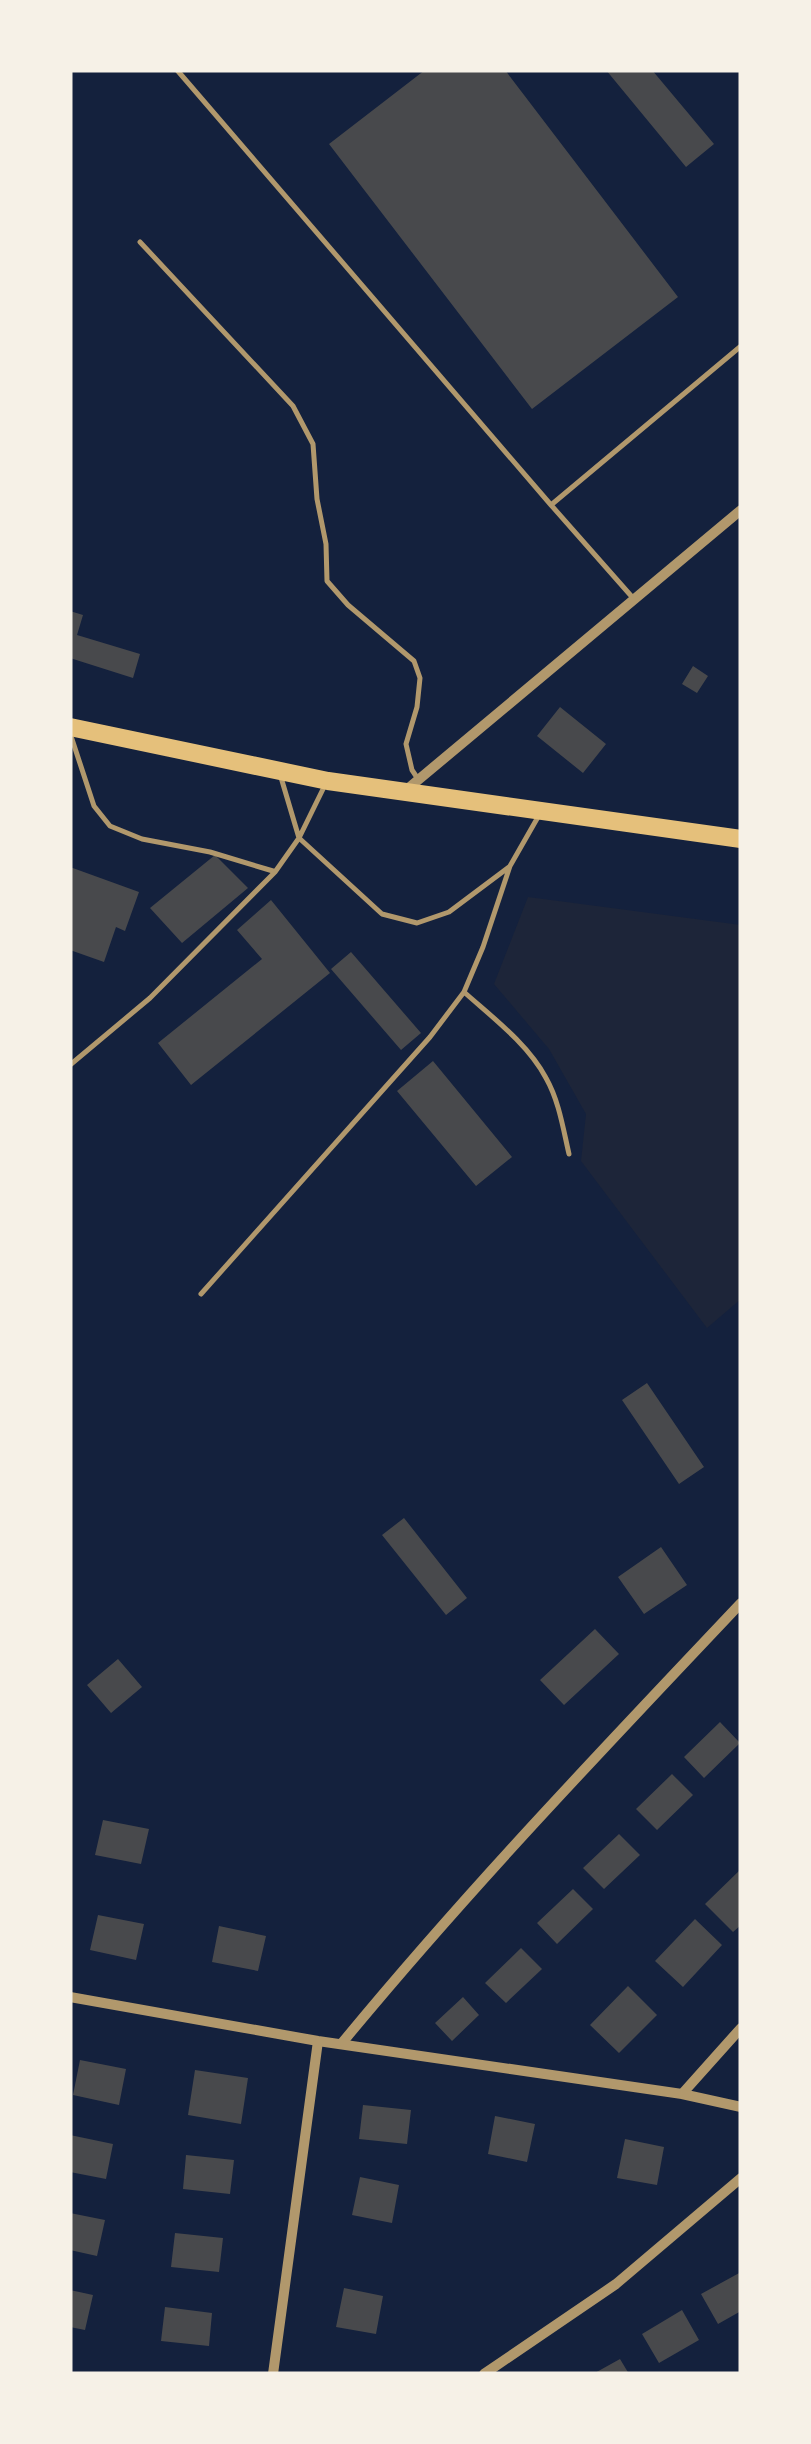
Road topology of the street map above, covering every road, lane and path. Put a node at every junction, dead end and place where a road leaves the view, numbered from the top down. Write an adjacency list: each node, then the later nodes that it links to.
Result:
1 (177, 70): 4 (lane)
2 (140, 242): 10 (lane)
3 (741, 346): 4 (lane)
4 (551, 505): 6 (lane)
5 (741, 510): 6 (street)
6 (634, 599): 10 (street)
7 (70, 730): 8 (main road); 15 (lane)
8 (279, 771): 9 (main road); 12 (lane)
9 (328, 780): 10 (main road); 12 (lane)
10 (412, 786): 11 (main road)
11 (542, 810): 13 (main road); 14 (lane)
12 (299, 838): 14 (lane); 15 (lane)
13 (741, 839)
14 (510, 866): 16 (lane)
15 (275, 872): 17 (lane)
16 (464, 992): 18 (lane); 19 (lane)
17 (70, 1064)
18 (569, 1154)
19 (201, 1294)
20 (741, 1603): 24 (street)
21 (70, 1997): 23 (street)
22 (741, 2028): 25 (street)
23 (318, 2042): 24 (street); 28 (street)
24 (342, 2043): 25 (street)
25 (682, 2094): 26 (street)
26 (741, 2107)
27 (741, 2178): 29 (street)
28 (272, 2374)
29 (484, 2374)

